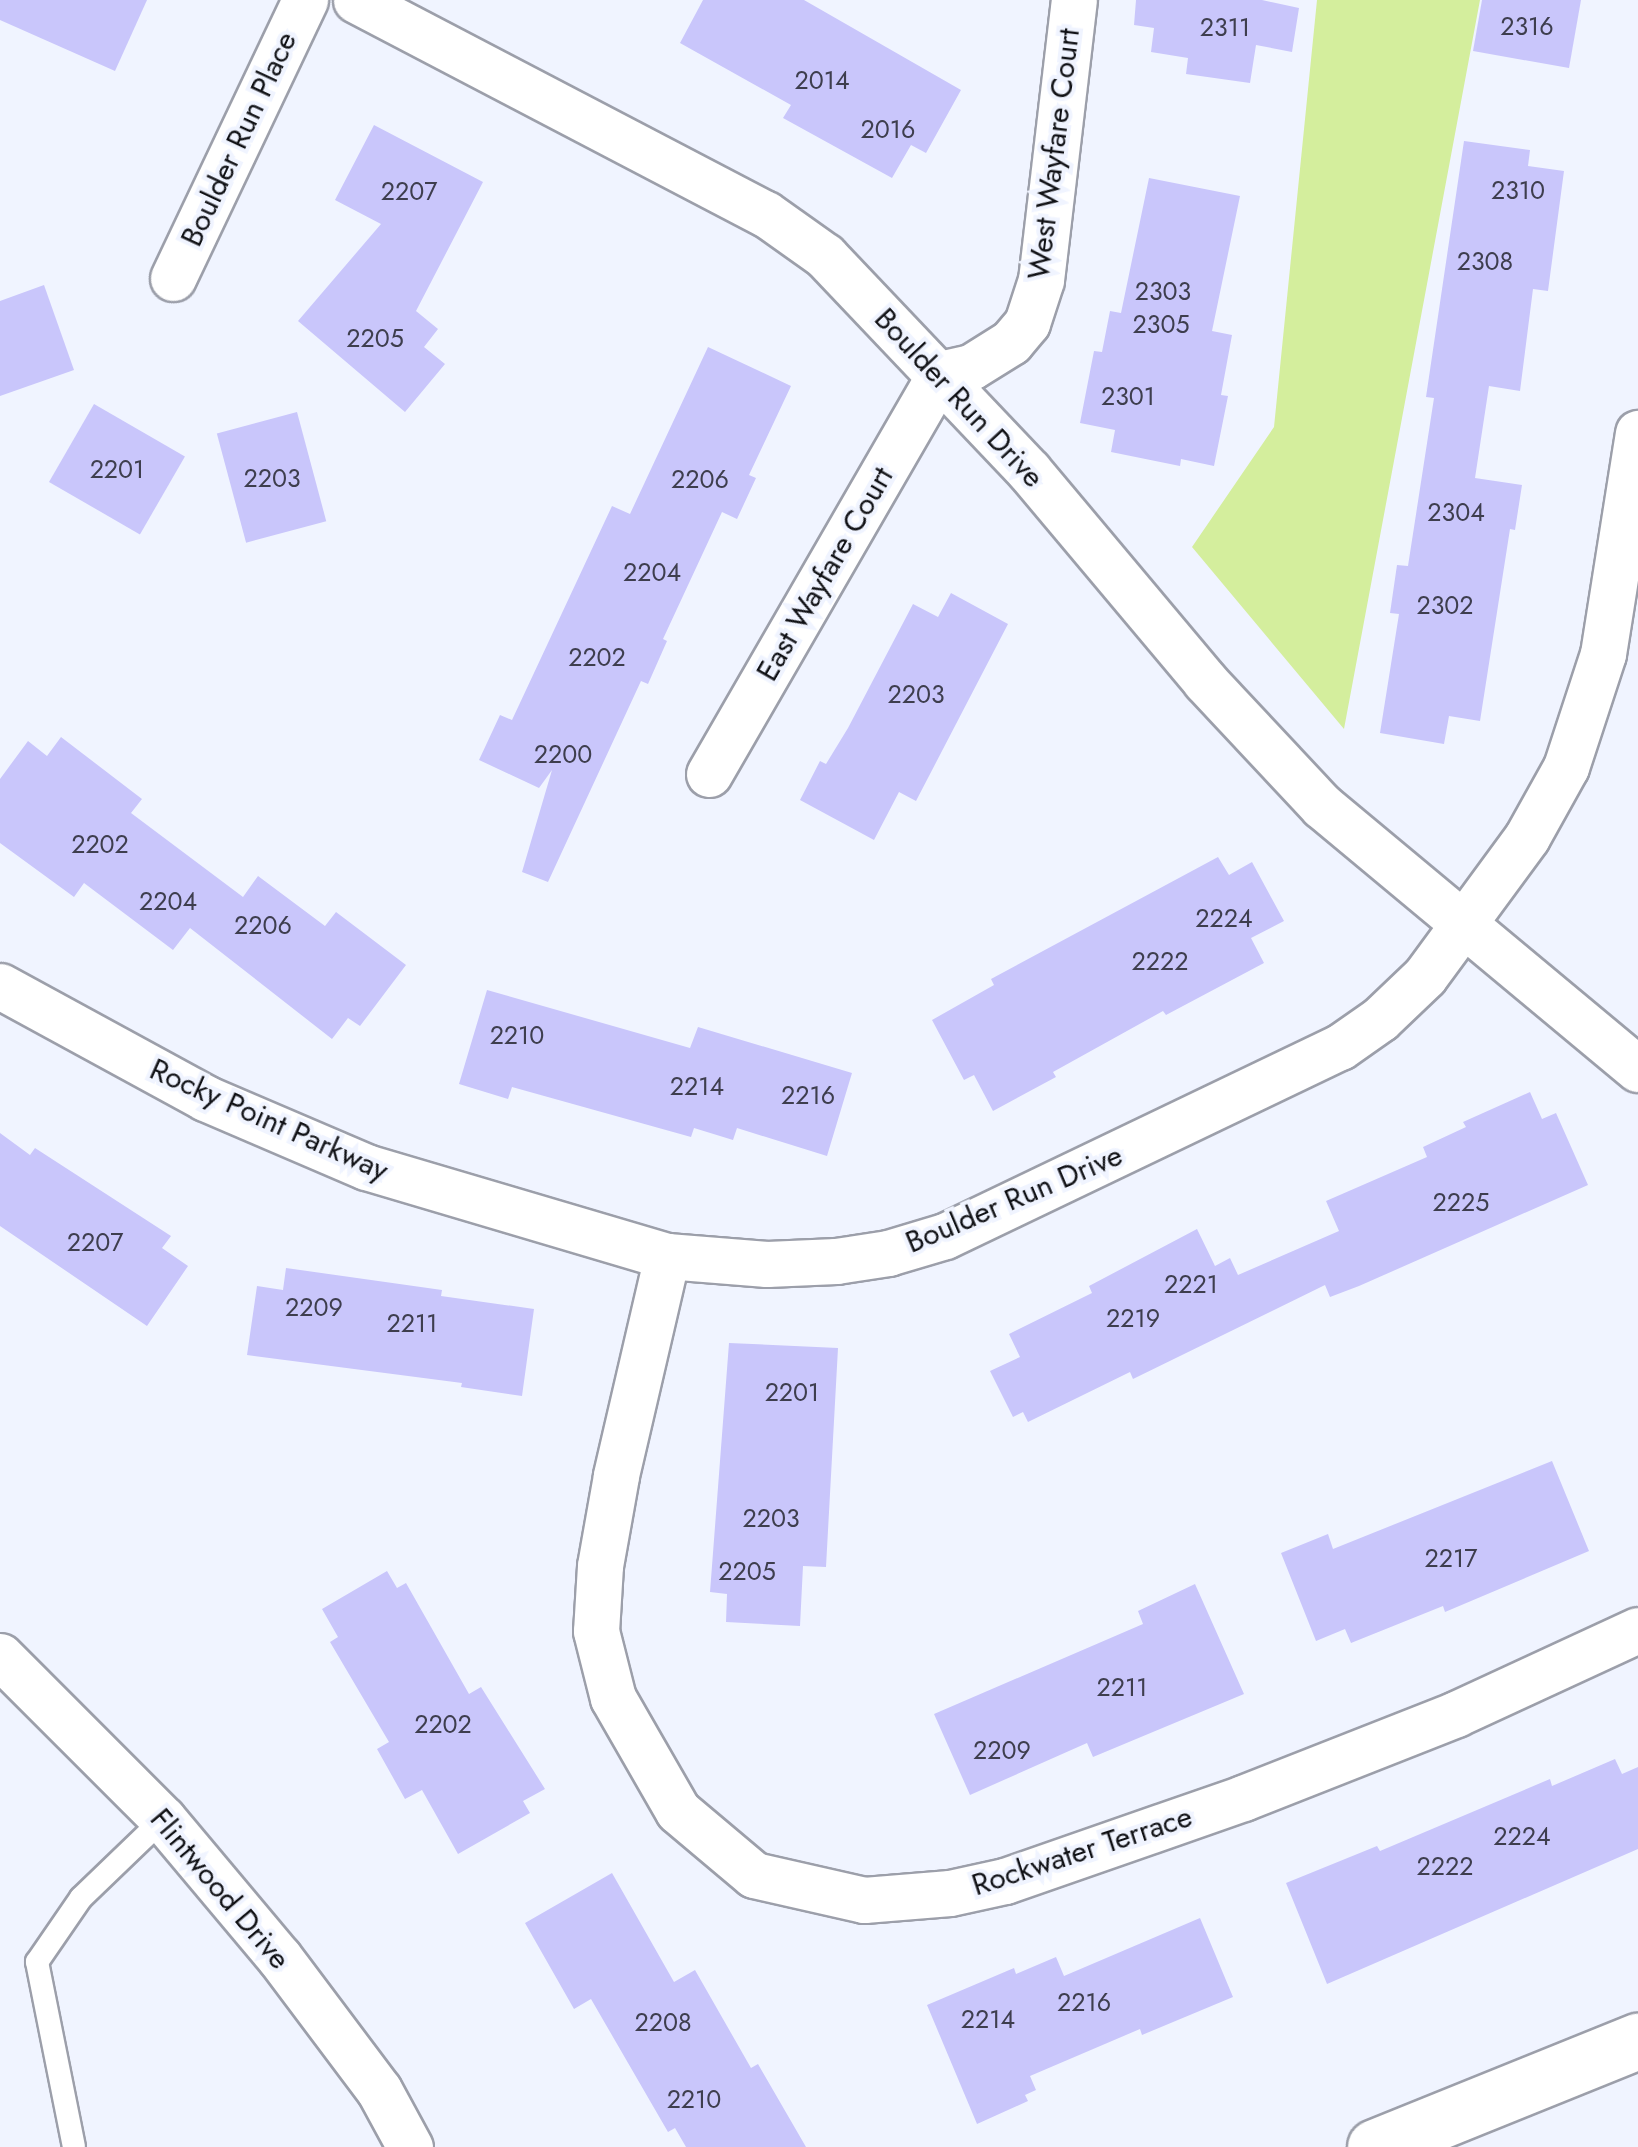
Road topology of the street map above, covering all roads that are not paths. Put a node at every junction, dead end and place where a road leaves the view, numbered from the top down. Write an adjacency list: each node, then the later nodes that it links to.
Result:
1 (305, 0): 4 (street, Boulder Run Place)
2 (356, 0): 5 (street, Boulder Run Drive)
3 (1074, 0): 5 (street, West Wayfare Court)
4 (173, 278)
5 (940, 374): 7 (street, East Wayfare Court); 8 (street, Boulder Run Drive)
6 (1638, 433): 8 (street, Boulder Run Drive)
7 (709, 774)
8 (1465, 921): 10 (street, Boulder Run Drive); 11 (street, Boulder Run Drive)
9 (0, 986): 11 (street, Rocky Point Parkway)
10 (1638, 1069)
11 (668, 1256): 12 (street, Rockwater Terrace)
12 (1638, 1630)
13 (0, 1656): 14 (street, Flintwood Drive)
14 (163, 1819): 16 (lane); 17 (street, Flintwood Drive)
15 (1638, 2041): 18 (main road)
16 (74, 2147)
17 (410, 2147)
18 (1376, 2147)

